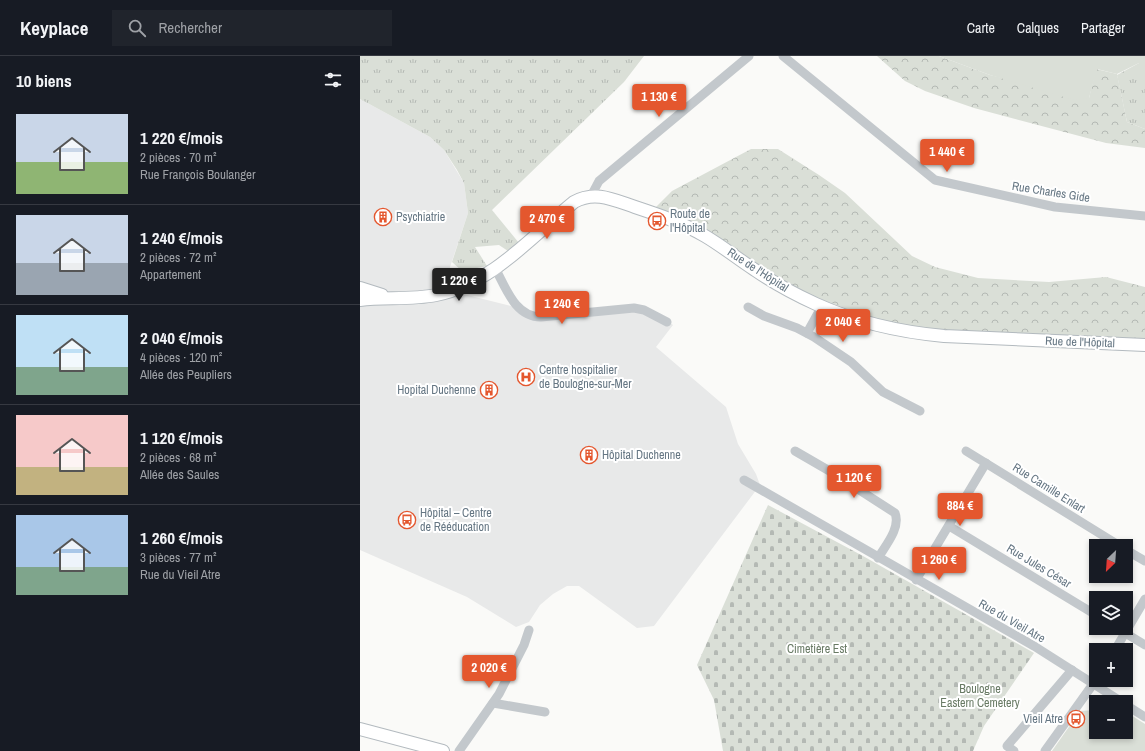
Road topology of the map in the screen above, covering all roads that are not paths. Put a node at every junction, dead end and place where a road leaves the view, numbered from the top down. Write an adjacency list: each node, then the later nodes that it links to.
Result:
1 (749, 56): 3 (street)
2 (783, 56): 4 (street, Rue Charles Gide)
3 (591, 196): 5 (street, Rue de l'Hôpital); 10 (street, Rue de l'Hôpital)
4 (1145, 216)
5 (495, 268): 7 (street, Rue de l'Hôpital); 11 (street)
6 (360, 288): 7 (street)
7 (409, 298): 8 (street)
8 (360, 300)
9 (748, 306): 12 (street)
10 (822, 306): 12 (street); 13 (street, Rue de l'Hôpital)
11 (667, 322)
12 (807, 333): 14 (street)
13 (1145, 345)
14 (920, 410)
15 (966, 450): 17 (street, Rue Camille Enlart)
16 (795, 451): 22 (street)
17 (986, 463): 19 (street); 20 (street, Rue Camille Enlart)
18 (744, 480): 22 (street, Rue du Vieil Atre)
19 (949, 526): 24 (street); 26 (street, Rue Jules César)
20 (1109, 539)
21 (1133, 554): 23 (street)
22 (878, 558): 24 (street, Rue du Vieil Atre)
23 (1145, 561)
24 (916, 580): 31 (street, Rue du Vieil Atre)
25 (1145, 599): 27 (street)
26 (1089, 611)
27 (1133, 614)
28 (529, 630): 36 (street)
29 (1129, 635): 30 (street)
30 (1145, 645)
31 (1072, 670): 32 (street, Rue du Vieil Atre); 41 (street)
32 (1089, 679)
33 (1091, 687): 44 (street)
34 (1102, 687): 35 (street, Rue du Vieil Atre)
35 (1113, 695)
36 (493, 703): 38 (street); 43 (street)
37 (1133, 709): 39 (street)
38 (545, 712)
39 (1145, 717)
40 (360, 729): 42 (street)
41 (1008, 749)
42 (443, 751)
43 (459, 751)
44 (1045, 751)

